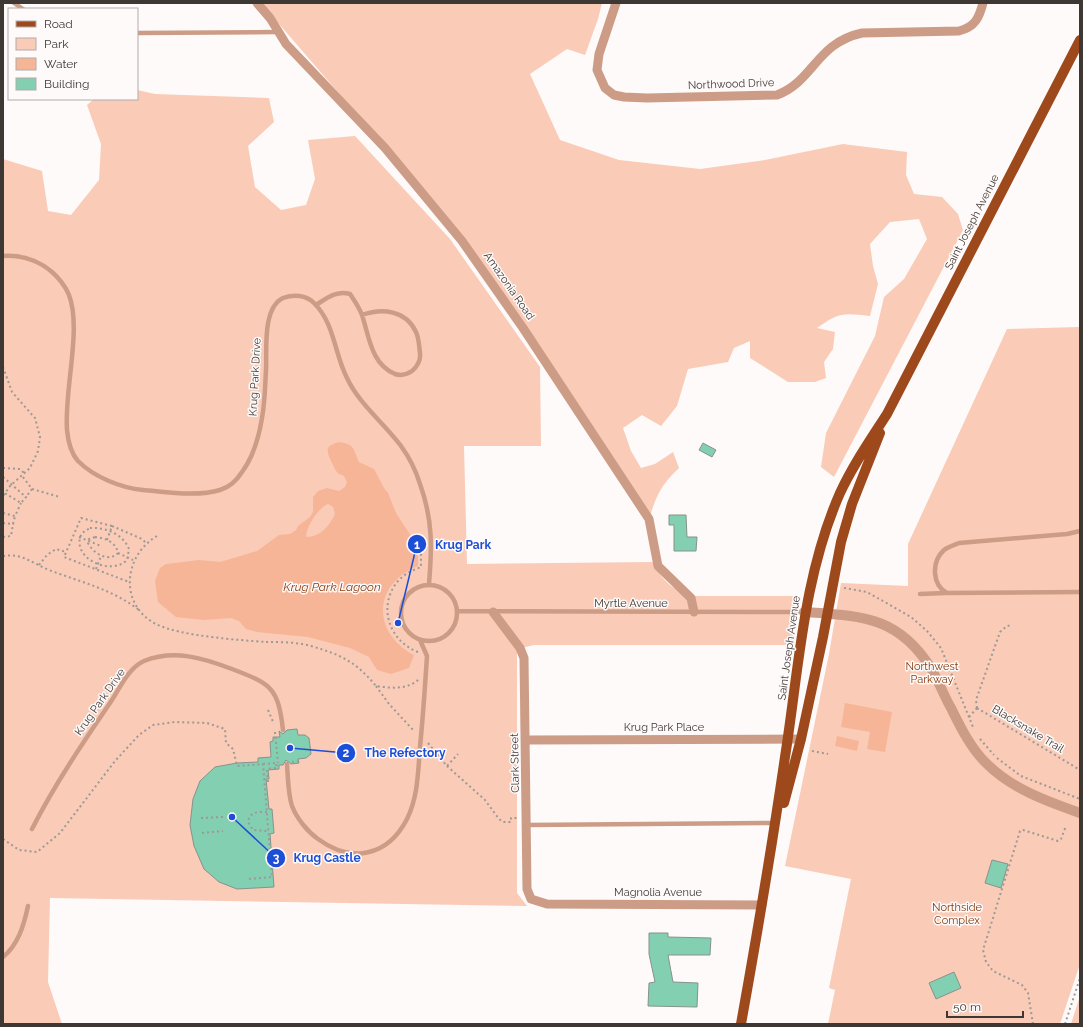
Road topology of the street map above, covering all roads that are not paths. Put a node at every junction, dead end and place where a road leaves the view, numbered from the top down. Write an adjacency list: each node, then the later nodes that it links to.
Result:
1 (257, 3): 4 (street, Amazonia Road)
2 (616, 3): 3 (street, Northwood Drive)
3 (983, 3)
4 (279, 32): 5 (lane); 18 (street, Amazonia Road)
5 (138, 33)
6 (1080, 40): 10 (main road, Saint Joseph Avenue)
7 (3, 256): 8 (lane, Krug Park Drive)
8 (316, 305): 9 (lane); 12 (lane, Krug Park Drive)
9 (362, 315): 9 (lane)
10 (887, 414): 19 (main road, Saint Joseph Avenue); 20 (main road, Saint Joseph Avenue)
11 (1080, 531): 14 (lane)
12 (429, 584): 16 (lane); 21 (lane)
13 (1080, 592): 14 (lane)
14 (947, 593): 15 (lane)
15 (920, 594)
16 (458, 611): 17 (lane, Myrtle Avenue); 21 (lane)
17 (493, 612): 18 (lane, Myrtle Avenue); 25 (street, Clark Street)
18 (694, 612): 19 (lane, Myrtle Avenue)
19 (804, 612): 20 (street); 23 (main road, Saint Joseph Avenue)
20 (827, 613): 24 (main road, Saint Joseph Avenue); 27 (street)
21 (420, 640): 26 (lane)
22 (284, 730): 30 (lane, Krug Park Drive)
23 (788, 739): 24 (street, Krug Park Place); 25 (street, Krug Park Place); 29 (main road, Saint Joseph Avenue)
24 (801, 739): 31 (main road, Saint Joseph Avenue)
25 (527, 740): 28 (street, Clark Street)
26 (287, 764)
27 (1080, 813)
28 (527, 821): 29 (lane); 32 (street, Clark Street)
29 (775, 823): 31 (main road, Saint Joseph Avenue)
30 (32, 829)
31 (771, 853): 33 (main road, Saint Joseph Avenue)
32 (554, 904): 33 (street, Magnolia Avenue)
33 (762, 905): 36 (main road, Saint Joseph Avenue)
34 (28, 906): 35 (lane)
35 (3, 958)
36 (741, 1024)

